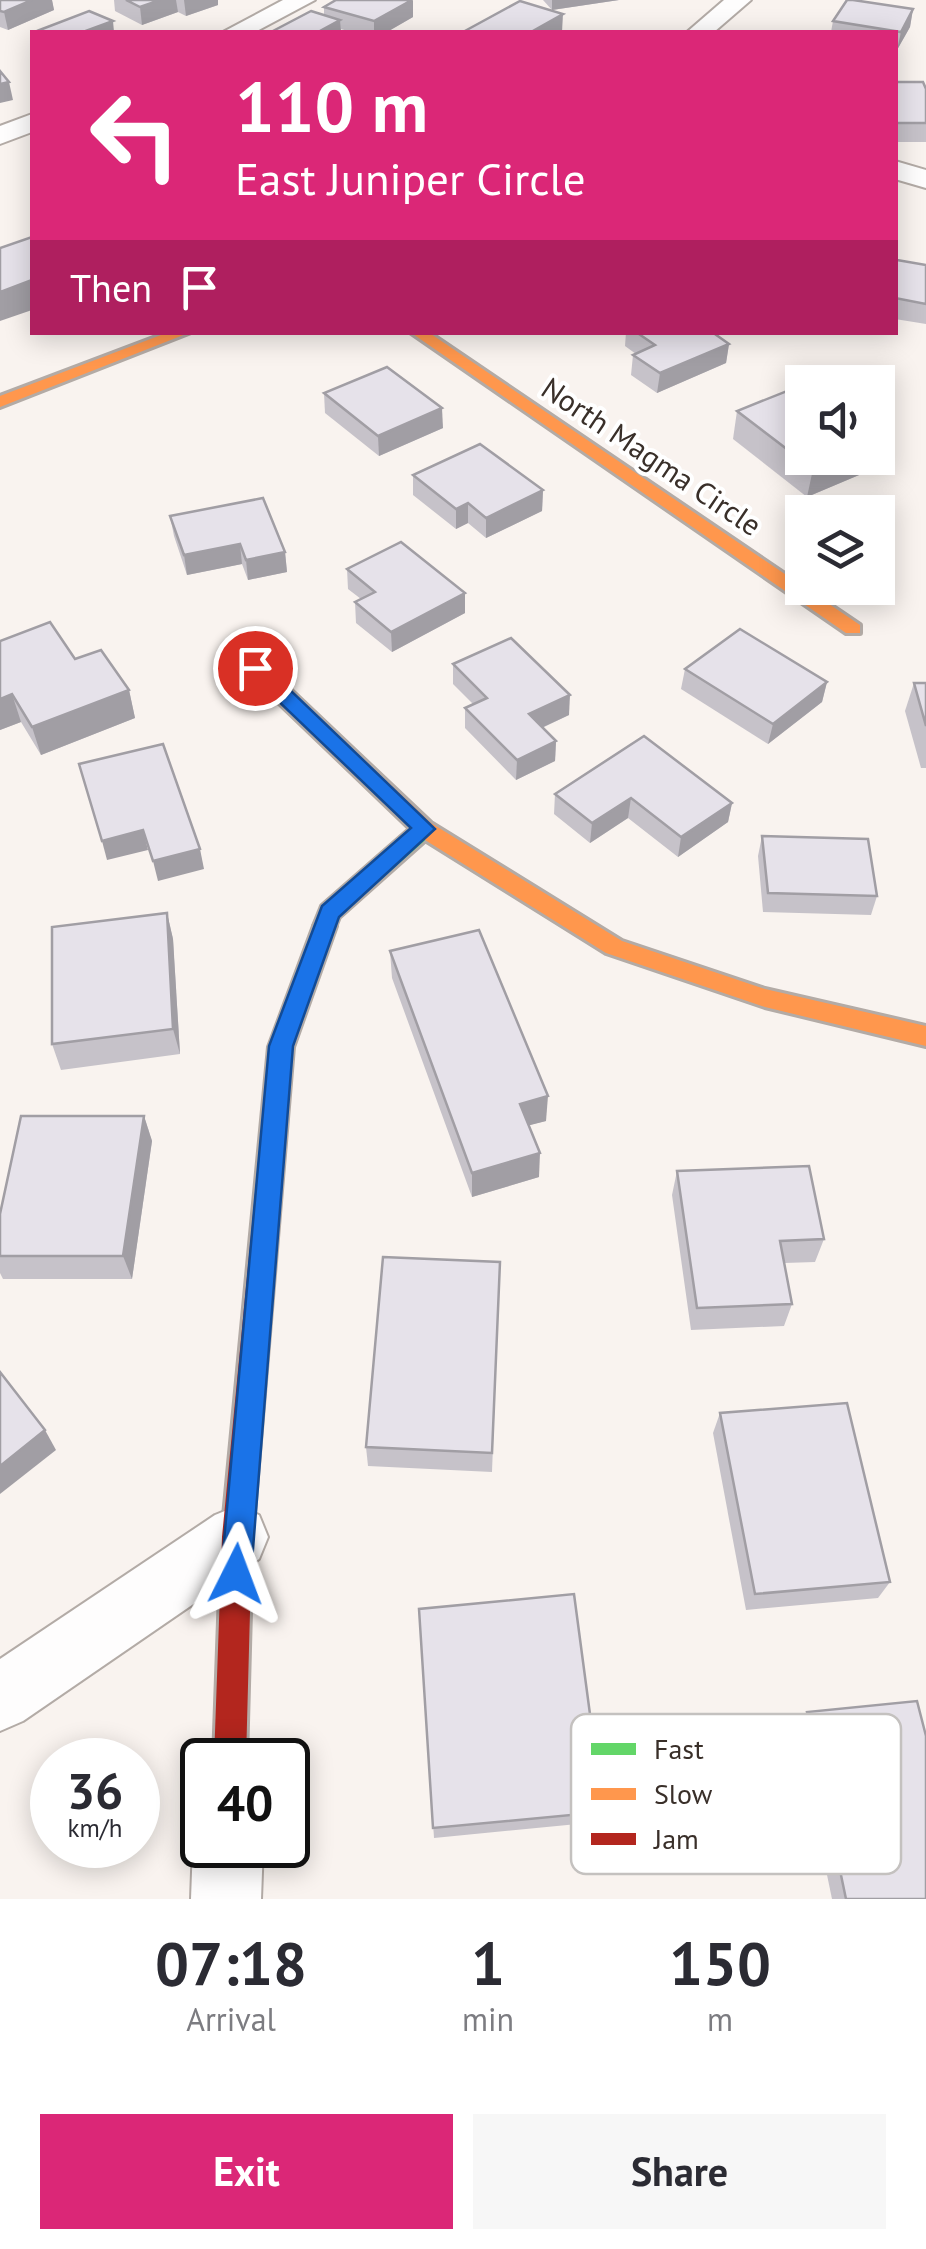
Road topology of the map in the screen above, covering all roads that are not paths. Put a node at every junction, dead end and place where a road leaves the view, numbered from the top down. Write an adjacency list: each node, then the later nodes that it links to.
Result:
1 (303, 0): 3 (street)
2 (739, 0): 4 (street)
3 (240, 30)
4 (701, 30)
5 (30, 123): 6 (street)
6 (0, 136)
7 (898, 171): 8 (street)
8 (926, 179)
9 (176, 335): 11 (street)
10 (421, 335): 12 (street, North Magma Circle)
11 (0, 402)
12 (853, 629)
13 (255, 668): 14 (street)
14 (424, 829): 15 (street); 16 (street)
15 (926, 1036)
16 (238, 1537): 17 (street); 18 (street)
17 (0, 1698)
18 (231, 1738)
19 (227, 1868): 20 (street)
20 (226, 1899)

